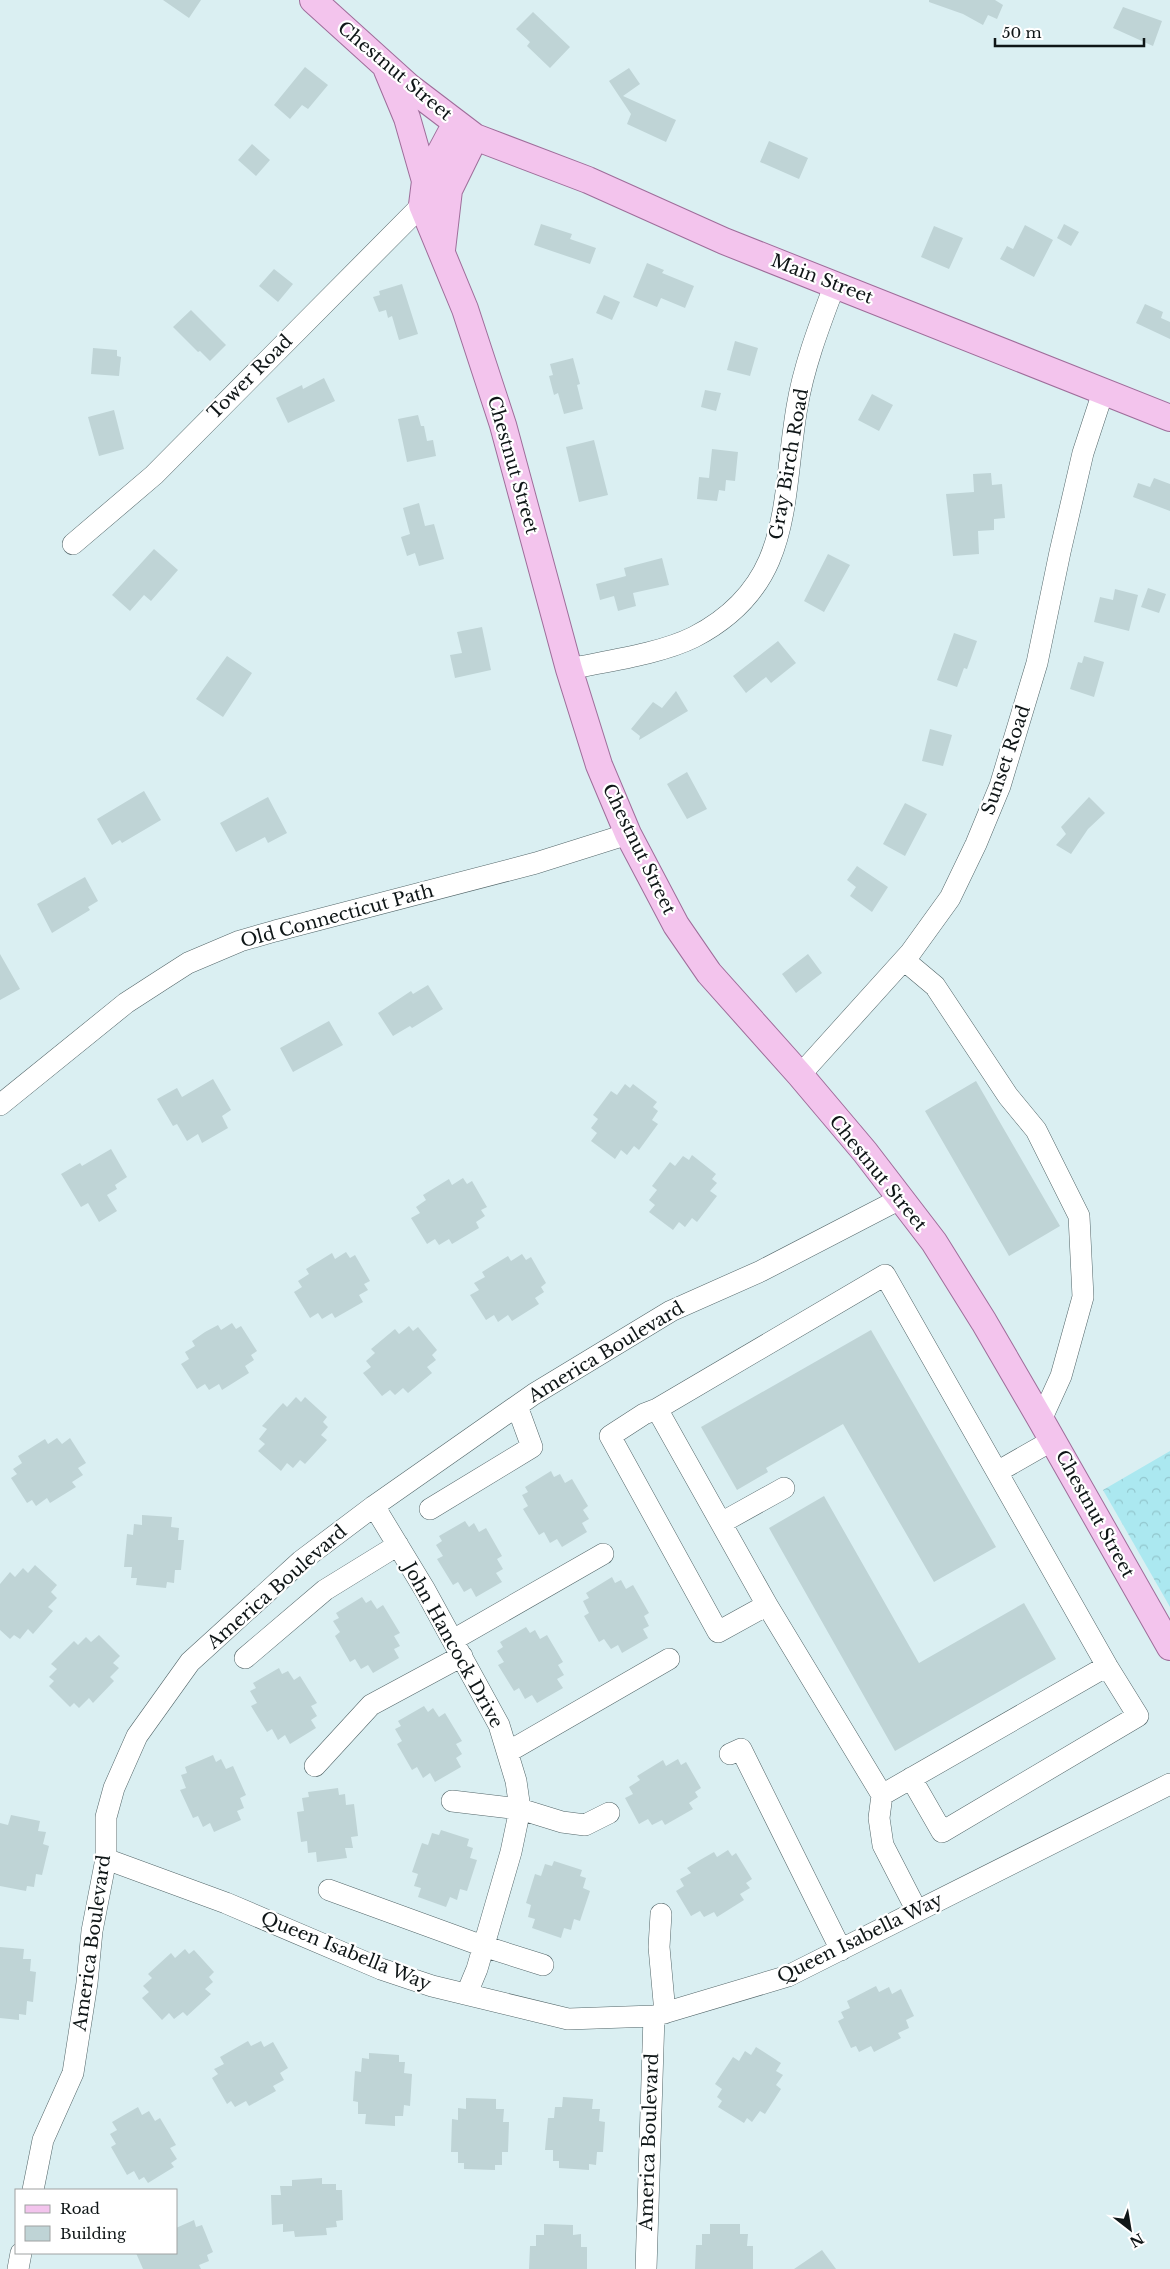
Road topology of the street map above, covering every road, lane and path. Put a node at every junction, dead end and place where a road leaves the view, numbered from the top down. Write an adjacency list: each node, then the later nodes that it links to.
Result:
1 (313, 0): 2 (main road, Chestnut Street)
2 (385, 64): 3 (main road, Chestnut Street); 4 (main road)
3 (466, 130): 4 (main road); 5 (main road, Chestnut Street); 6 (main road, Main Street)
4 (424, 193): 5 (main road); 9 (street, Tower Road)
5 (442, 251): 10 (main road, Chestnut Street)
6 (835, 284): 7 (main road, Main Street); 10 (street, Gray Birch Road)
7 (1103, 392): 8 (main road, Main Street); 12 (street, Sunset Road)
8 (1170, 418)
9 (73, 544)
10 (569, 669): 11 (main road, Chestnut Street)
11 (628, 834): 13 (main road, Chestnut Street); 14 (street, Old Connecticut Path)
12 (904, 960): 13 (street, Sunset Road); 18 (street)
13 (800, 1075): 15 (main road, Chestnut Street)
14 (0, 1105)
15 (900, 1199): 16 (street, America Boulevard); 18 (main road, Chestnut Street)
16 (517, 1406): 21 (street, America Boulevard); 22 (street)
17 (657, 1409): 19 (street); 23 (street); 26 (street)
18 (1047, 1430): 19 (street); 28 (main road, Chestnut Street)
19 (997, 1472): 31 (street)
20 (784, 1488): 23 (street)
21 (374, 1506): 24 (street, John Hancock Drive); 41 (street, America Boulevard)
22 (430, 1509)
23 (722, 1523): 26 (street)
24 (398, 1545): 27 (street, John Hancock Drive); 29 (street)
25 (603, 1554): 27 (street)
26 (767, 1605): 37 (street)
27 (457, 1648): 32 (street, John Hancock Drive); 34 (street)
28 (1170, 1648)
29 (245, 1658)
30 (669, 1659): 32 (street)
31 (1107, 1666): 35 (street); 35 (street)
32 (508, 1752): 39 (street, John Hancock Drive)
33 (730, 1754): 46 (street)
34 (315, 1766)
35 (911, 1778): 37 (street)
36 (1170, 1784): 43 (street, Queen Isabella Way)
37 (882, 1795): 43 (street)
38 (452, 1801): 39 (street)
39 (520, 1809): 40 (street); 45 (street, John Hancock Drive)
40 (609, 1813)
41 (106, 1859): 48 (street, Queen Isabella Way); 50 (street, America Boulevard)
42 (329, 1890): 45 (street)
43 (917, 1912): 46 (street, Queen Isabella Way)
44 (661, 1914): 49 (street, America Boulevard)
45 (483, 1946): 47 (street); 48 (street, John Hancock Drive)
46 (841, 1950): 49 (street, Queen Isabella Way)
47 (543, 1965)
48 (467, 1993): 49 (street, Queen Isabella Way)
49 (659, 2014): 53 (street, America Boulevard)
50 (33, 2189)
51 (21, 2254): 52 (street)
52 (18, 2269)
53 (646, 2269)

